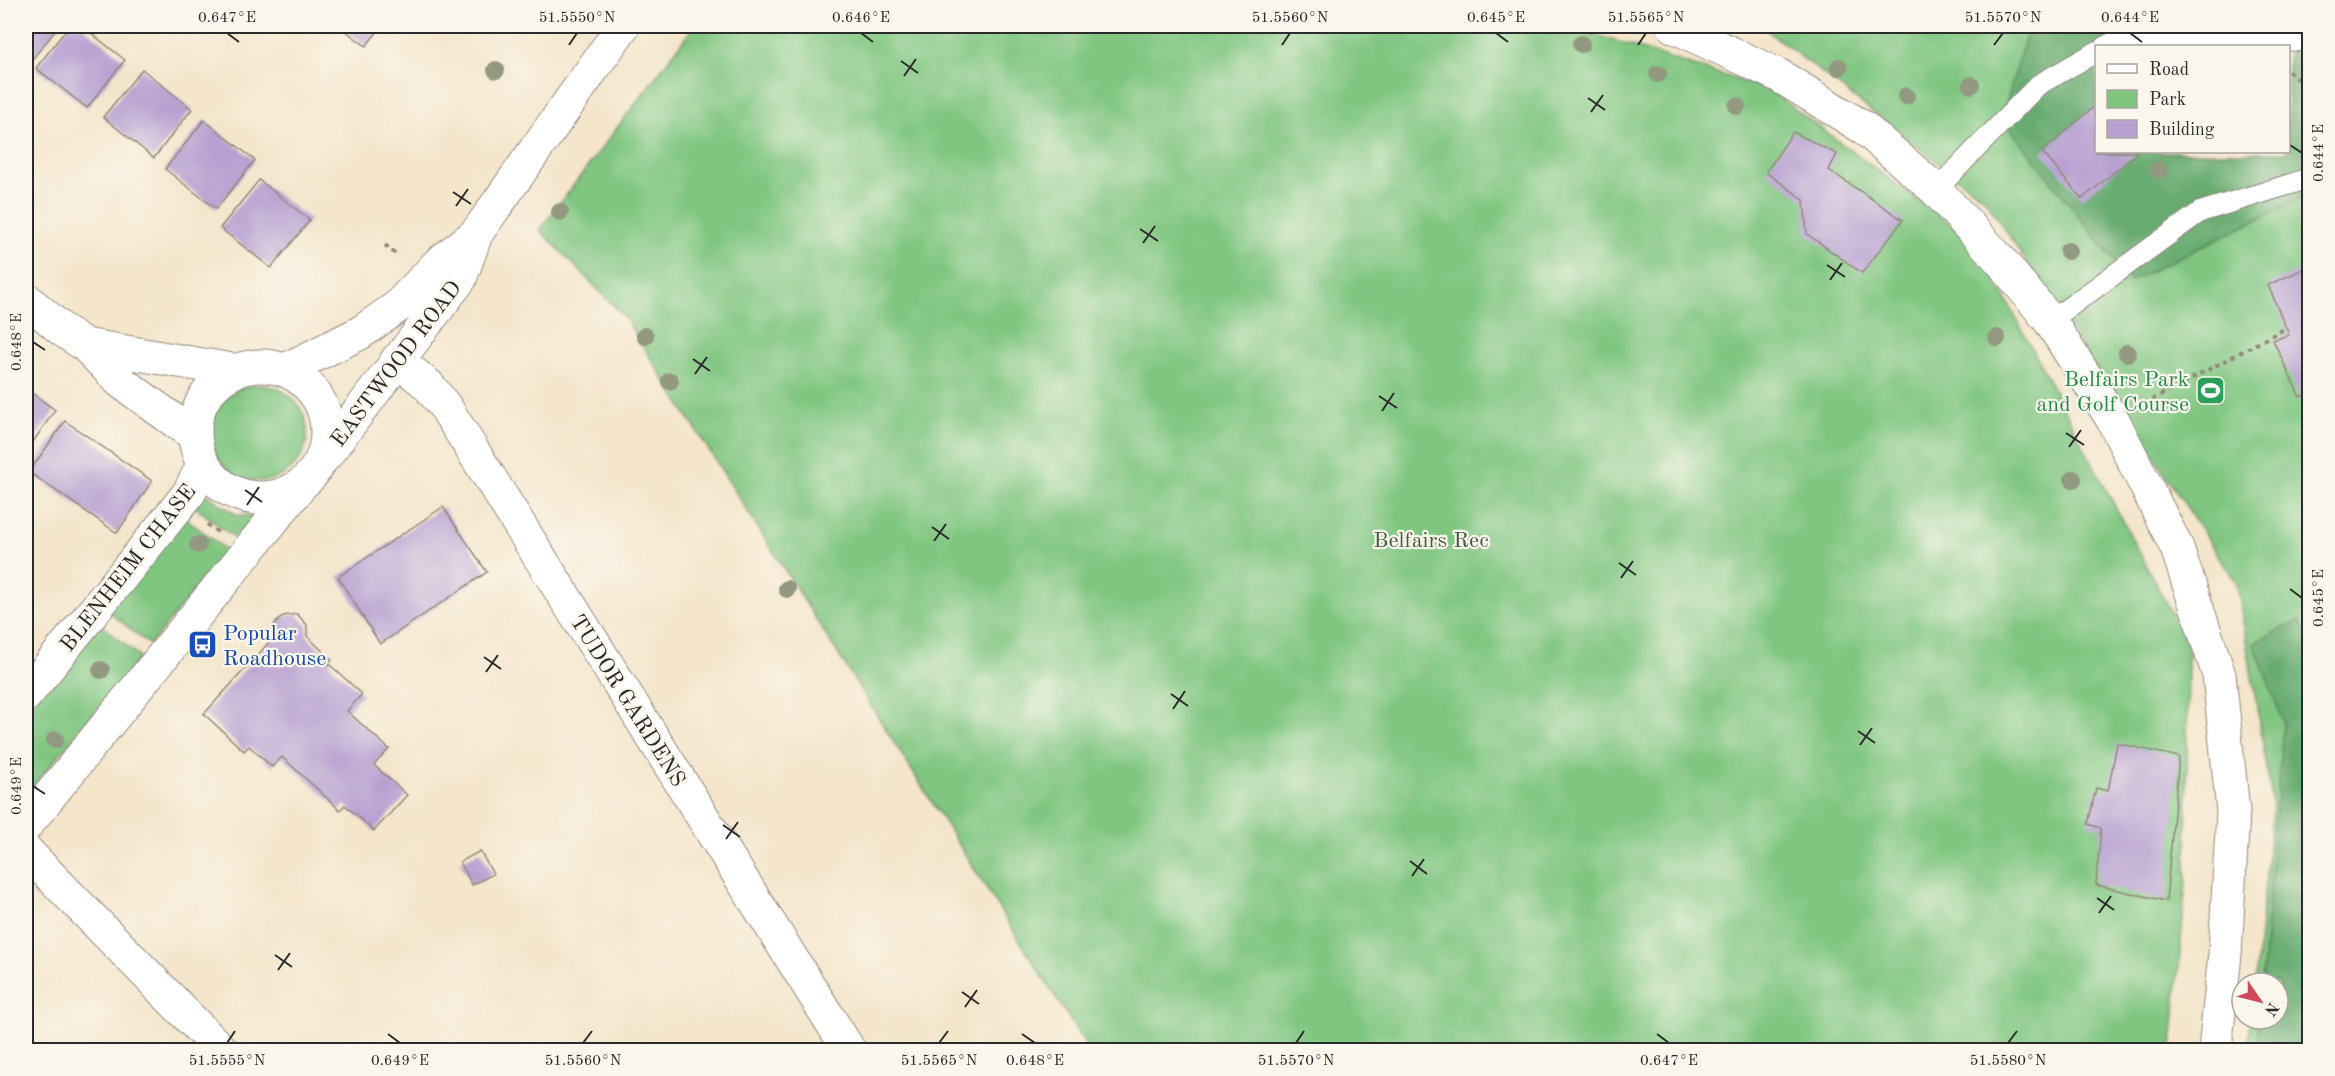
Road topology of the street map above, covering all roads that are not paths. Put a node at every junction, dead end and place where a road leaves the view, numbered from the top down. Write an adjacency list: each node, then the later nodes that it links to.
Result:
1 (623, 26): 8 (street, EASTWOOD ROAD)
2 (1673, 26): 7 (street)
3 (2310, 42): 4 (lane)
4 (2108, 45)
5 (2095, 53): 7 (lane)
6 (2310, 178): 10 (lane)
7 (1936, 190): 10 (street)
8 (476, 234): 12 (street, EASTWOOD ROAD); 13 (street, EASTWOOD ROAD)
9 (26, 299): 11 (street)
10 (2050, 321): 23 (street)
11 (85, 345): 14 (street); 15 (street)
12 (397, 360): 16 (street, EASTWOOD ROAD); 22 (street, TUDOR GARDENS)
13 (287, 369): 14 (street); 16 (street)
14 (232, 370): 15 (street)
15 (198, 450): 17 (street); 18 (street, BLENHEIM CHASE)
16 (325, 456): 17 (street)
17 (298, 489): 19 (street)
18 (26, 695)
19 (26, 825)
20 (26, 851): 21 (street)
21 (221, 1050)
22 (849, 1050)
23 (2215, 1050)

